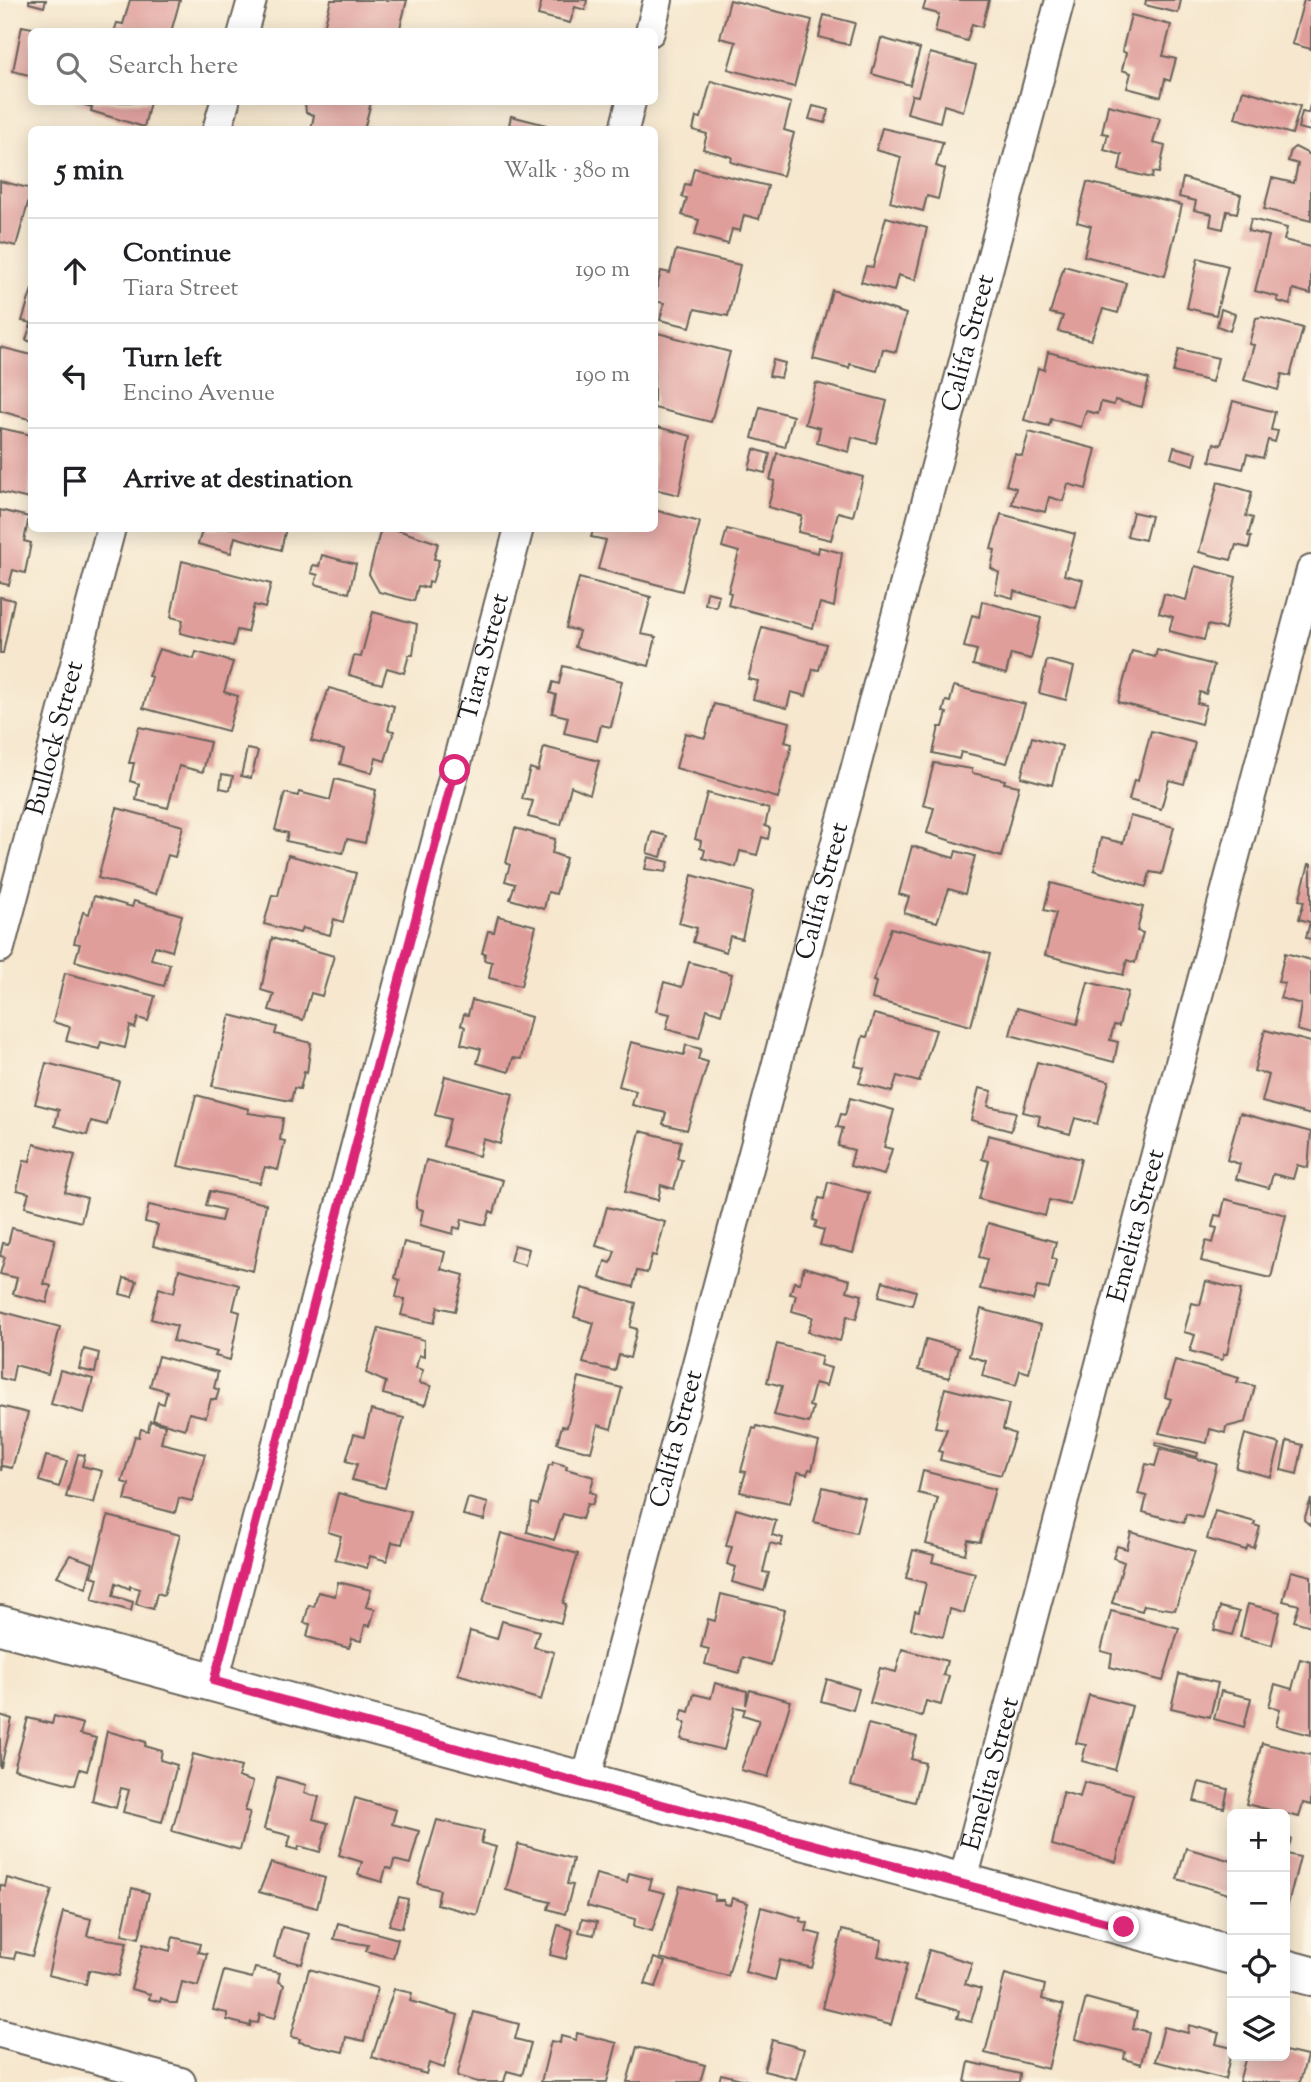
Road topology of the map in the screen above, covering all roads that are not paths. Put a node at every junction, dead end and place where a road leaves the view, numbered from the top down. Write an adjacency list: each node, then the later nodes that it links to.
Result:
1 (252, 0): 4 (street)
2 (658, 0): 5 (street)
3 (1060, 0): 16 (street, Califa Street)
4 (244, 28)
5 (651, 28)
6 (224, 105): 8 (street)
7 (630, 105): 9 (street)
8 (218, 126)
9 (625, 126)
10 (110, 532): 13 (street, Bullock Street)
11 (518, 532): 15 (street, Tiara Street)
12 (1311, 570): 17 (street, Emelita Street)
13 (0, 948)
14 (0, 1625): 15 (street)
15 (214, 1681): 16 (street)
16 (585, 1784): 17 (street)
17 (962, 1884): 18 (street)
18 (1227, 1954)
19 (1290, 1970): 20 (street)
20 (1311, 1976)
21 (0, 2033): 22 (street)
22 (181, 2082)

